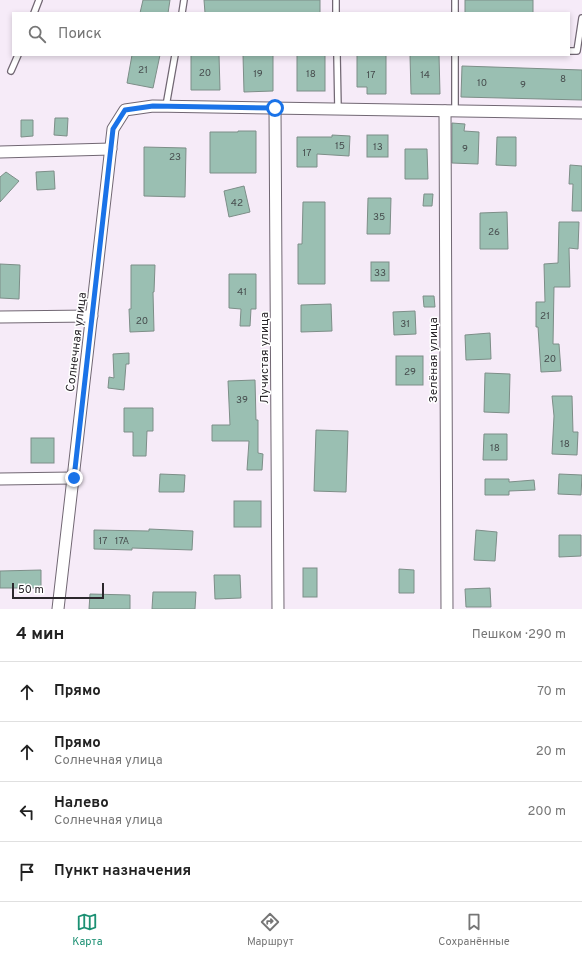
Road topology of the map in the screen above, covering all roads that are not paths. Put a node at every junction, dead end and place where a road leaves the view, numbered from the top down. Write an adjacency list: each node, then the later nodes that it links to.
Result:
1 (39, 0): 5 (lane)
2 (184, 0): 6 (lane)
3 (336, 0): 7 (lane)
4 (455, 0): 8 (lane)
5 (34, 12)
6 (182, 12)
7 (336, 12)
8 (455, 12)
9 (582, 18): 10 (lane)
10 (570, 51)
11 (18, 56): 15 (lane)
12 (175, 56): 16 (lane)
13 (337, 56): 18 (lane)
14 (455, 56): 19 (lane)
15 (11, 71)
16 (166, 106): 17 (street, Солнечная улица); 21 (street, Солнечная улица)
17 (275, 108): 18 (street, Солнечная улица); 28 (street, Лучистая улица)
18 (338, 109): 19 (street, Солнечная улица)
19 (450, 111): 20 (street, Солнечная улица); 29 (street, Зелёная улица)
20 (582, 113)
21 (111, 149): 22 (street); 23 (street, Солнечная улица)
22 (0, 152)
23 (92, 316): 24 (street); 25 (street, Солнечная улица)
24 (0, 317)
25 (74, 478): 26 (street); 27 (street, Солнечная улица)
26 (0, 479)
27 (58, 609)
28 (278, 609)
29 (447, 609)

